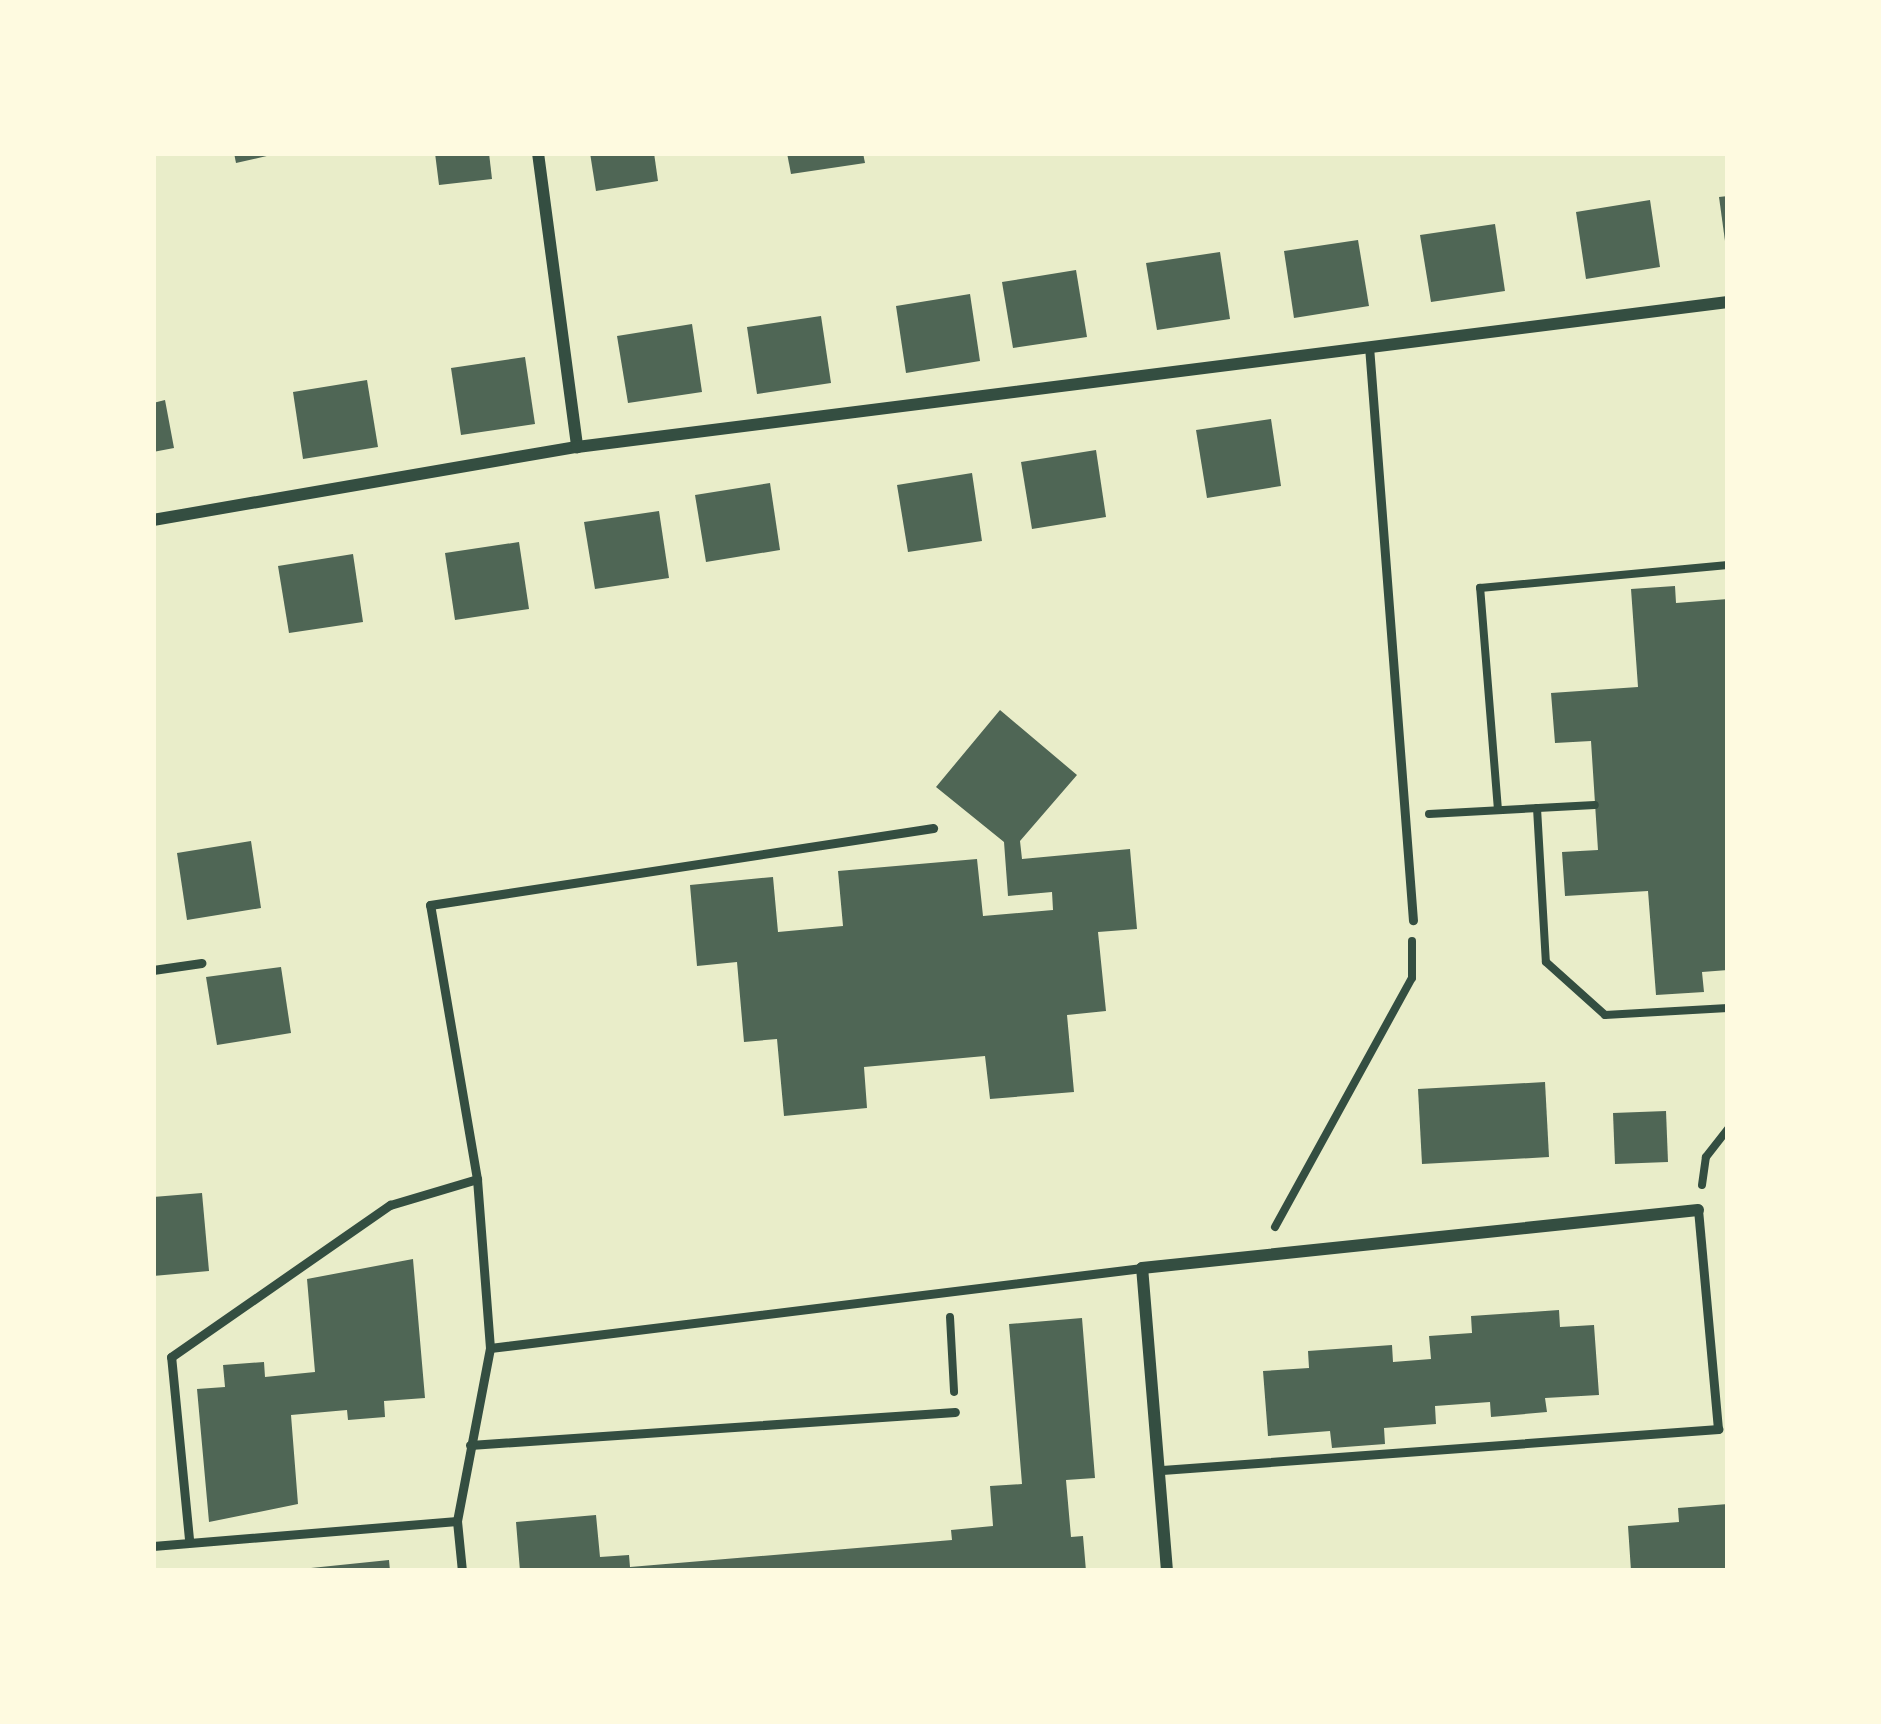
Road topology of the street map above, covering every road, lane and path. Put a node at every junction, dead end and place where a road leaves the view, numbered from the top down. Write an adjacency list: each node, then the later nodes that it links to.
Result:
1 (538, 153): 4 (street)
2 (1728, 302): 3 (street)
3 (1369, 346): 4 (street); 10 (lane)
4 (577, 447): 5 (street)
5 (153, 520)
6 (1728, 565): 9 (path)
7 (1595, 805): 8 (path)
8 (1538, 808): 9 (path); 15 (path)
9 (1498, 810): 10 (path)
10 (1407, 815): 12 (lane)
11 (933, 828): 17 (lane)
12 (1413, 920): 19 (path)
13 (201, 963): 14 (lane)
14 (153, 970)
15 (1728, 1008)
16 (1728, 1129): 18 (path)
17 (477, 1179): 22 (lane); 27 (lane)
18 (1698, 1210): 19 (street); 25 (lane)
19 (1260, 1255): 20 (street)
20 (1142, 1268): 21 (lane); 25 (street)
21 (949, 1292): 22 (lane); 23 (path)
22 (490, 1348): 24 (lane)
23 (955, 1412): 24 (lane)
24 (470, 1445): 26 (lane)
25 (1162, 1470): 30 (street)
26 (457, 1521): 27 (lane); 29 (lane)
27 (190, 1539): 28 (lane)
28 (153, 1546)
29 (462, 1571)
30 (1167, 1571)

